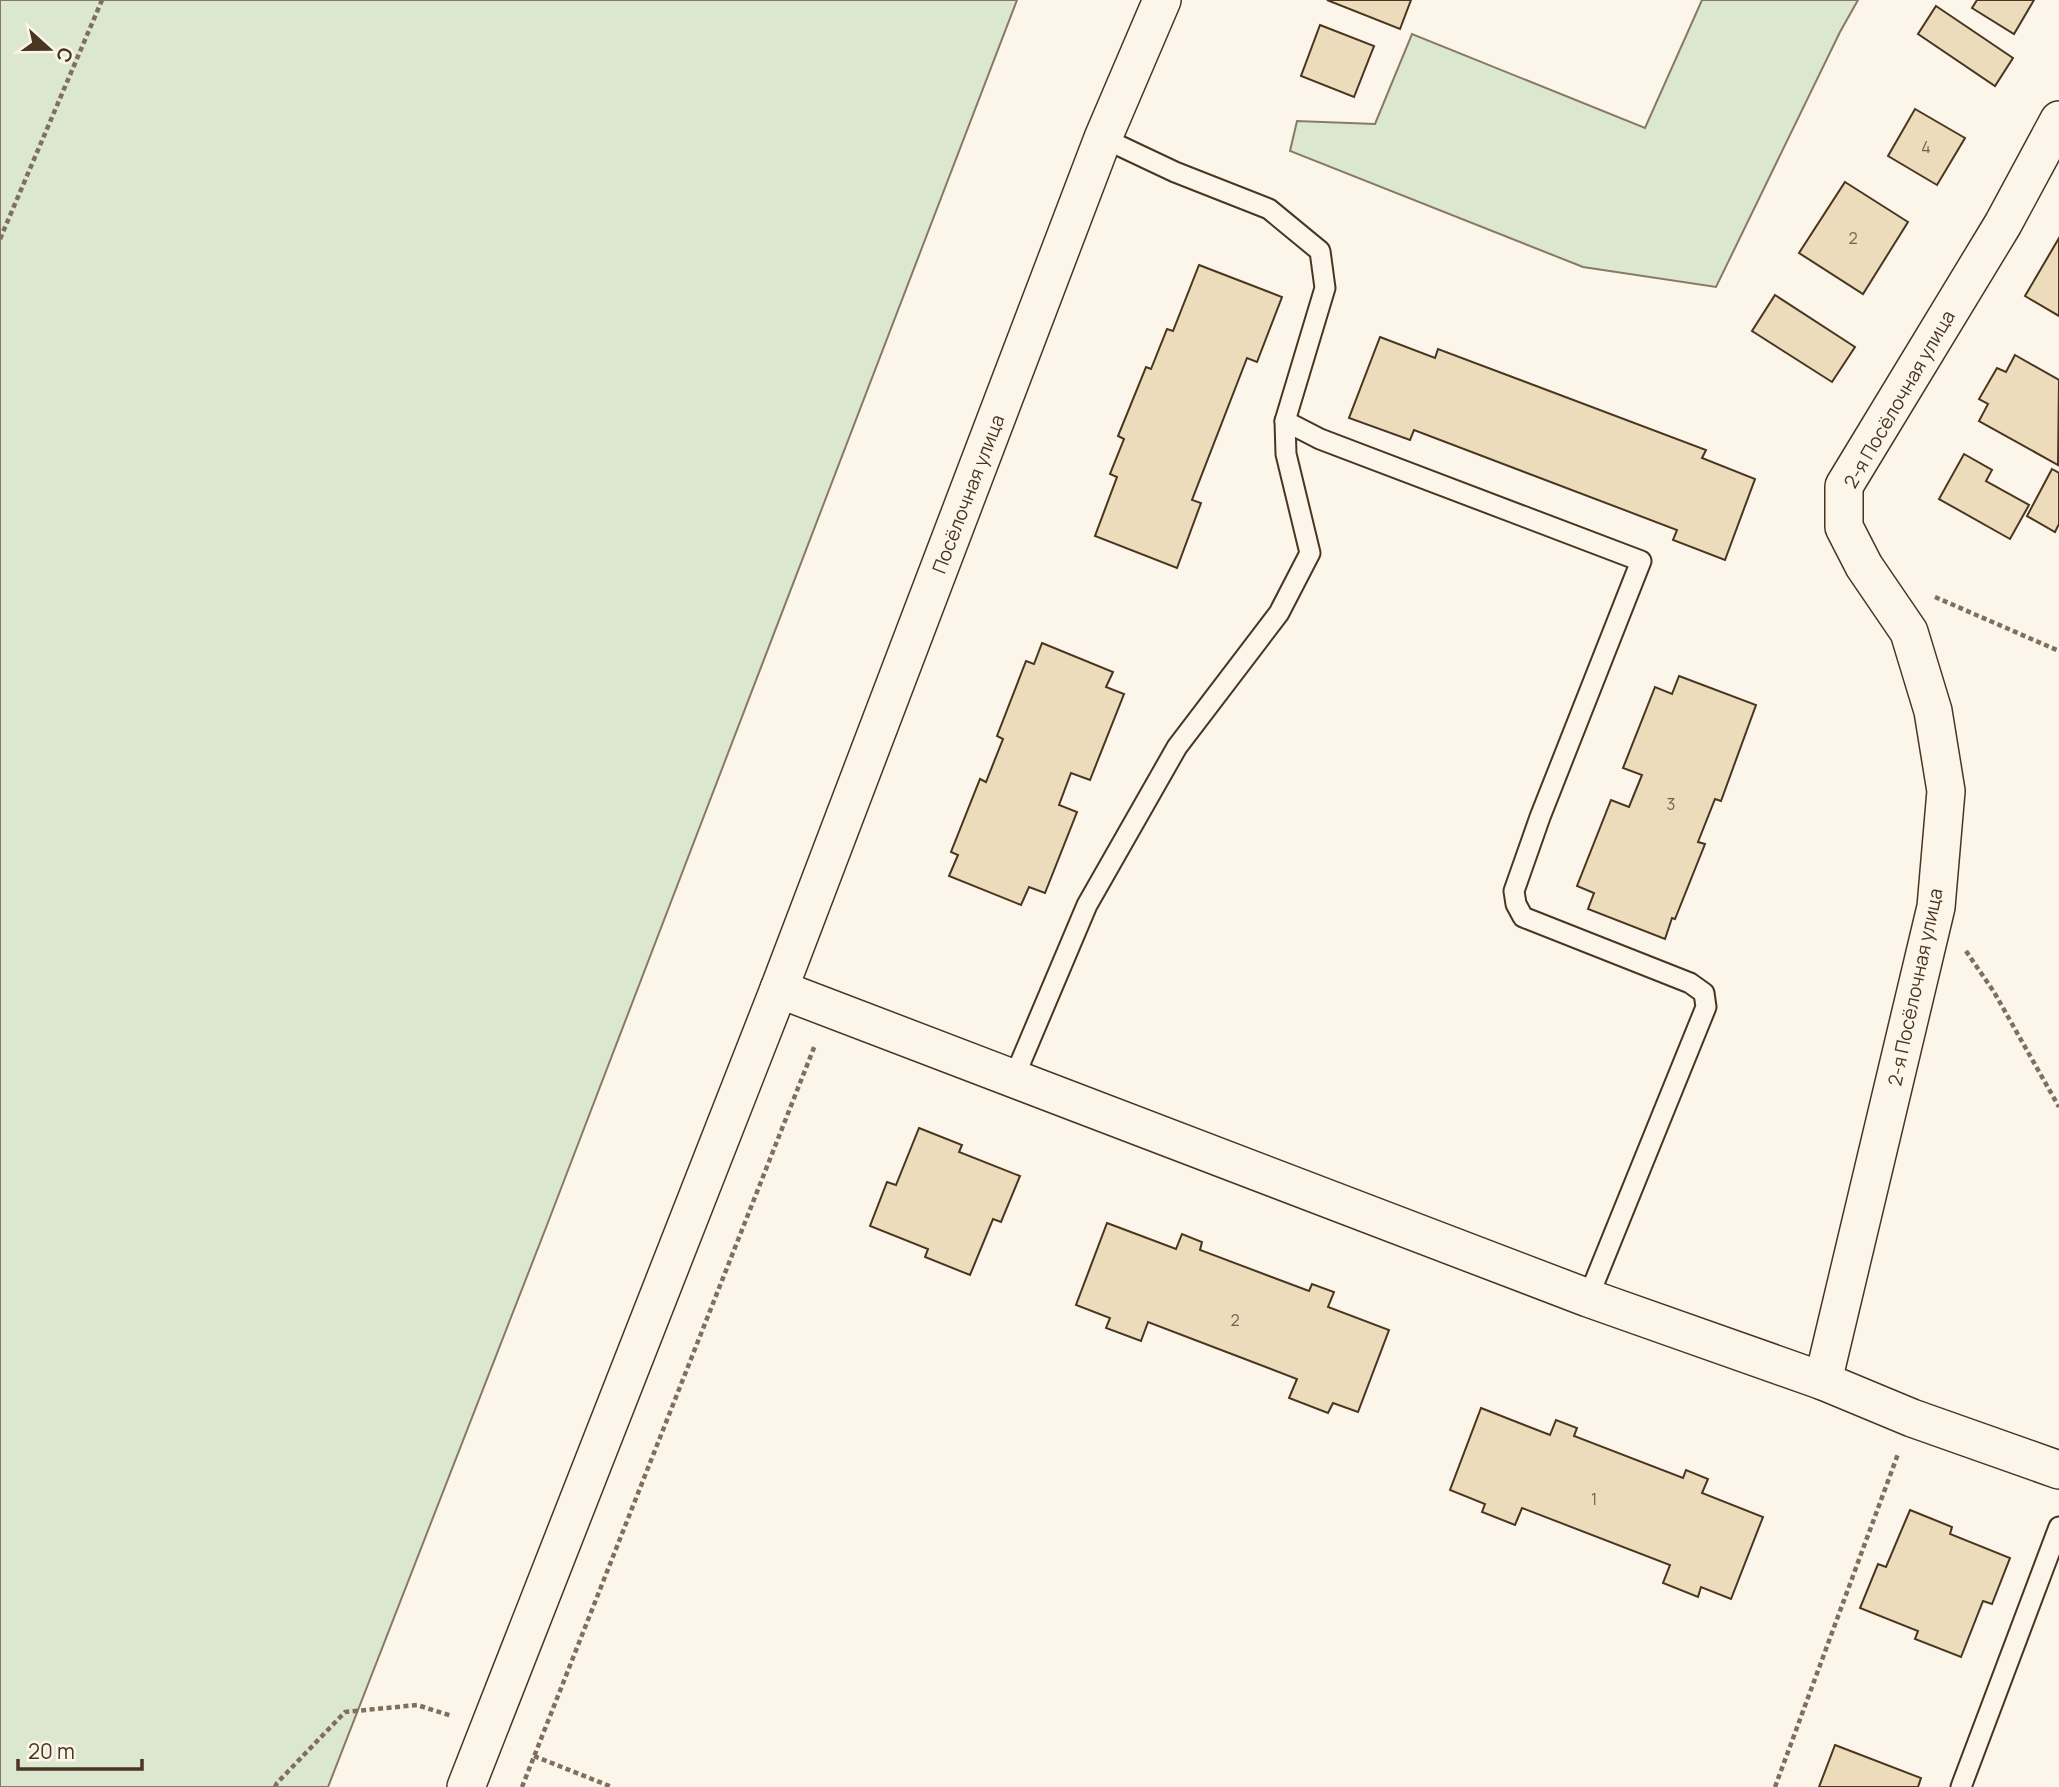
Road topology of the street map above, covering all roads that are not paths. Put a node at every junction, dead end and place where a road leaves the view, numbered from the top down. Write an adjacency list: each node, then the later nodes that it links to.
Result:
1 (1162, 0): 3 (street, Посёлочная улица)
2 (2059, 120): 8 (street, 2-я Посёлочная улица)
3 (1103, 138): 4 (lane); 5 (street, Посёлочная улица)
4 (1285, 421): 6 (lane); 7 (lane)
5 (779, 989): 6 (street); 11 (street, Посёлочная улица)
6 (1013, 1080): 7 (street)
7 (1588, 1298): 8 (street)
8 (1823, 1381): 9 (street)
9 (2059, 1470)
10 (2059, 1527): 12 (lane)
11 (466, 1787)
12 (1961, 1787)

